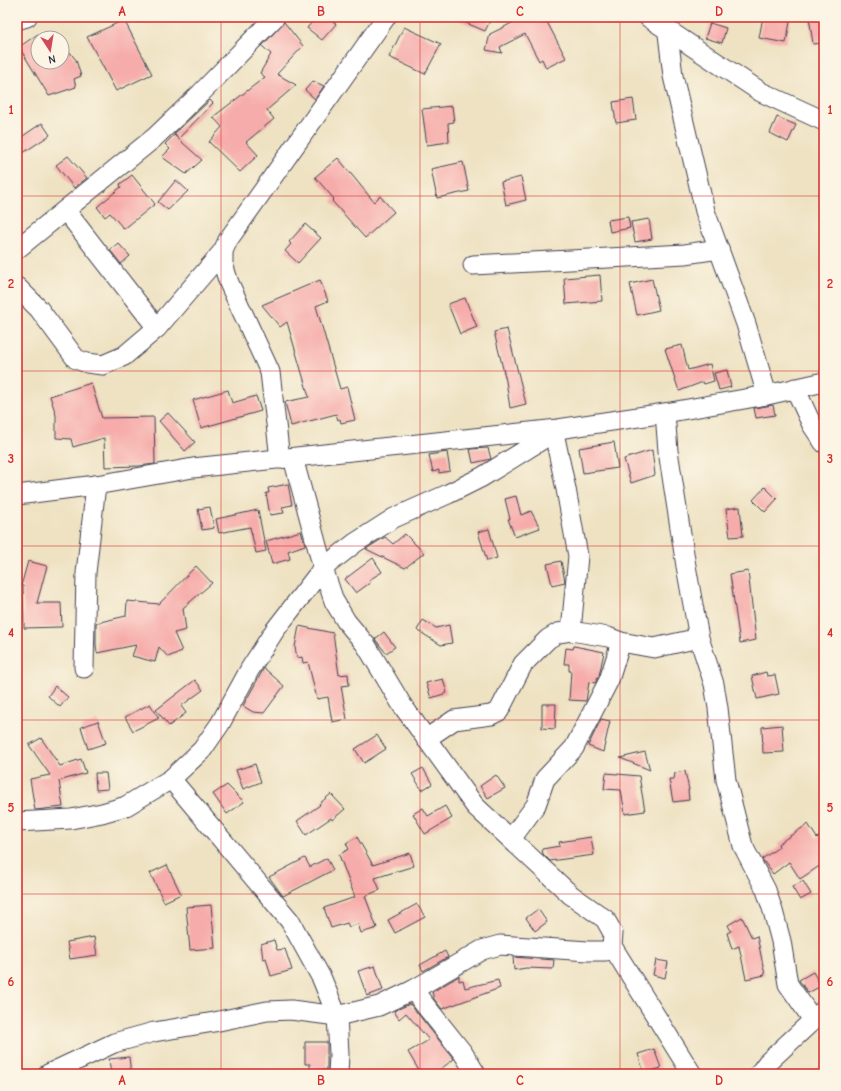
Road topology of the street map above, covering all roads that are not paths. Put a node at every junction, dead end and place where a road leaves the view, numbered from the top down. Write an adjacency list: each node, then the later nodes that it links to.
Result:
1 (27, 17): 5 (street)
2 (275, 17): 8 (street)
3 (386, 17): 11 (street)
4 (648, 17): 6 (street)
5 (17, 20)
6 (667, 24): 7 (street); 10 (street)
7 (824, 121)
8 (66, 210): 9 (street); 14 (street)
9 (17, 249)
10 (719, 250): 12 (street); 17 (street)
11 (223, 251): 14 (street); 21 (street)
12 (472, 265)
13 (17, 286): 14 (street)
14 (157, 328)
15 (824, 382): 16 (street)
16 (795, 388): 17 (street); 20 (street)
17 (766, 395): 18 (street)
18 (665, 413): 19 (street); 26 (street)
19 (556, 431): 21 (street); 24 (street); 25 (street)
20 (824, 443)
21 (286, 458): 22 (street); 24 (street)
22 (96, 485): 23 (street); 28 (street)
23 (17, 495)
24 (323, 568): 29 (street); 30 (street)
25 (571, 631): 27 (street); 29 (street)
26 (699, 638): 27 (street); 35 (street)
27 (621, 642): 32 (street)
28 (84, 668)
29 (426, 739): 32 (street)
30 (170, 779): 31 (street); 36 (street)
31 (17, 822)
32 (511, 839): 33 (street)
33 (612, 946): 34 (street); 40 (street)
34 (414, 990): 36 (street); 39 (street)
35 (818, 1015): 41 (street)
36 (337, 1016): 37 (street); 38 (street)
37 (48, 1074)
38 (338, 1074)
39 (476, 1074)
40 (692, 1074)
41 (759, 1074)

